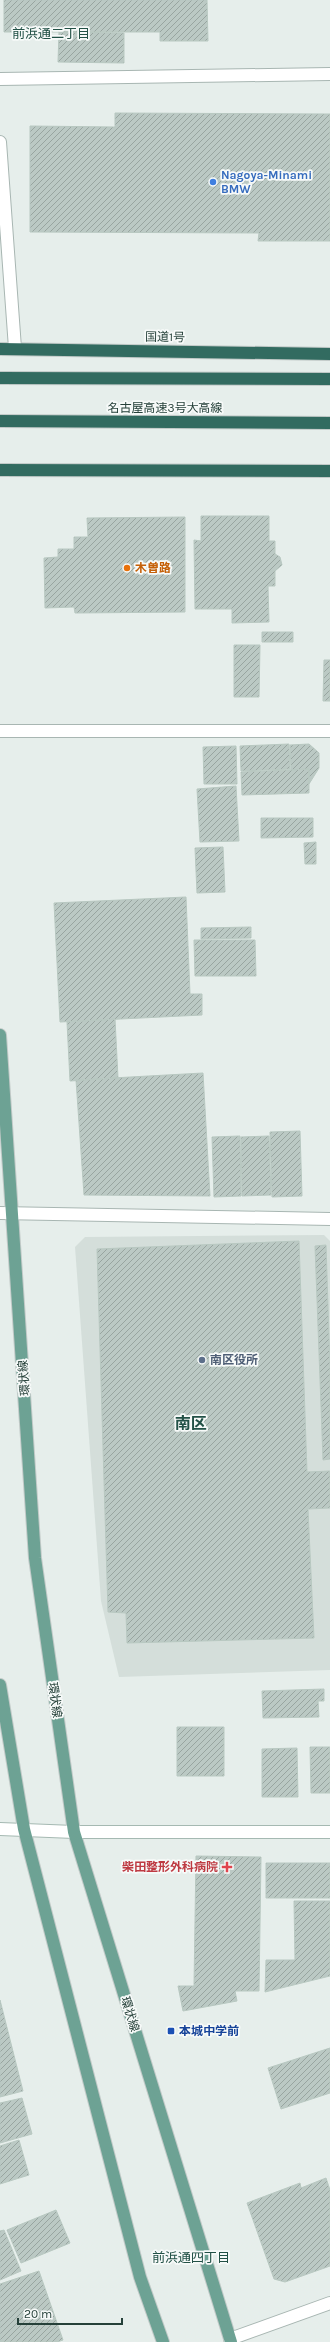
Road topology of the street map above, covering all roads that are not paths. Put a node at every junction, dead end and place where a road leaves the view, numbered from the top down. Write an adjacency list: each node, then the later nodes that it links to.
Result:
1 (330, 74): 2 (street)
2 (0, 79)
3 (0, 142): 4 (street)
4 (15, 348): 5 (highway, 国道1号); 6 (highway, 国道1号)
5 (0, 349)
6 (330, 354)
7 (0, 378): 8 (highway)
8 (330, 379)
9 (0, 421): 10 (highway, 名古屋高速3号大高線)
10 (330, 423)
11 (0, 470): 12 (highway)
12 (330, 471)
13 (0, 731): 14 (street)
14 (330, 732)
15 (0, 1035): 17 (main road, 環状線)
16 (0, 1212): 17 (street)
17 (13, 1212): 18 (street); 22 (main road, 環状線)
18 (330, 1219)
19 (0, 1685): 21 (main road)
20 (0, 1829): 21 (street)
21 (24, 1829): 22 (street); 26 (main road)
22 (74, 1832): 23 (street); 25 (main road, 環状線)
23 (330, 1832)
24 (330, 2303): 25 (street)
25 (231, 2341)
26 (163, 2342)

